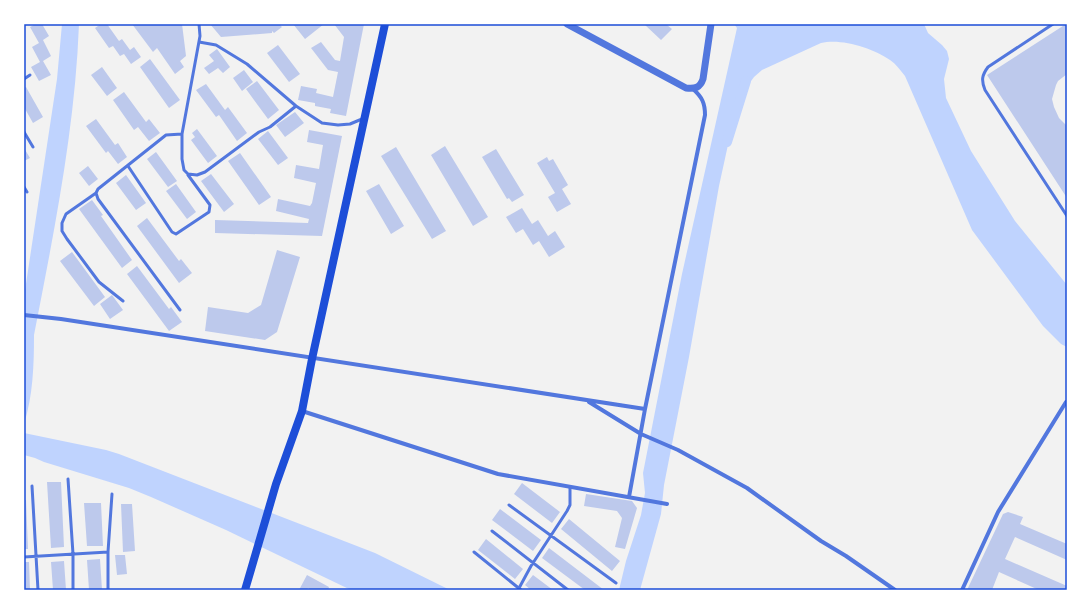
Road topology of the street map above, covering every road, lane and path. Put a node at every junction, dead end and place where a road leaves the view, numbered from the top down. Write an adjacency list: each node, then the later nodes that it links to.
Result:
1 (199, 24): 6 (lane)
2 (385, 24): 11 (main road)
3 (567, 24): 9 (street)
4 (711, 24): 9 (street)
5 (1053, 24): 20 (lane)
6 (199, 42): 10 (lane); 13 (lane)
7 (30, 75): 8 (lane)
8 (24, 79)
9 (693, 89): 27 (street)
10 (296, 106): 11 (lane); 16 (lane)
11 (365, 118): 24 (main road)
12 (24, 132): 14 (lane)
13 (182, 134): 15 (lane); 16 (lane)
14 (33, 147)
15 (128, 166): 16 (lane); 19 (lane)
16 (188, 174)
17 (24, 188): 18 (lane)
18 (27, 192)
19 (96, 193): 21 (lane); 22 (lane)
20 (1067, 216)
21 (123, 301)
22 (180, 310)
23 (24, 315): 24 (street)
24 (312, 358): 25 (street); 28 (main road)
25 (586, 400): 27 (street); 29 (street)
26 (1066, 402): 53 (street)
27 (645, 409): 29 (street)
28 (302, 411): 32 (street); 49 (main road)
29 (641, 434): 34 (street); 52 (street)
30 (68, 479): 41 (lane)
31 (32, 486): 42 (lane)
32 (570, 487): 34 (street); 38 (lane)
33 (112, 494): 39 (lane)
34 (629, 497): 35 (street)
35 (667, 504)
36 (508, 505): 38 (lane)
37 (492, 531): 44 (lane)
38 (551, 535): 44 (lane); 45 (lane)
39 (108, 552): 41 (lane); 48 (lane)
40 (474, 552): 50 (lane)
41 (73, 554): 42 (lane); 47 (lane)
42 (36, 556): 43 (lane); 46 (lane)
43 (24, 557)
44 (533, 563): 50 (lane); 51 (lane)
45 (616, 583)
46 (38, 590)
47 (73, 590)
48 (108, 590)
49 (245, 590)
50 (520, 590)
51 (568, 590)
52 (895, 590)
53 (962, 590)

